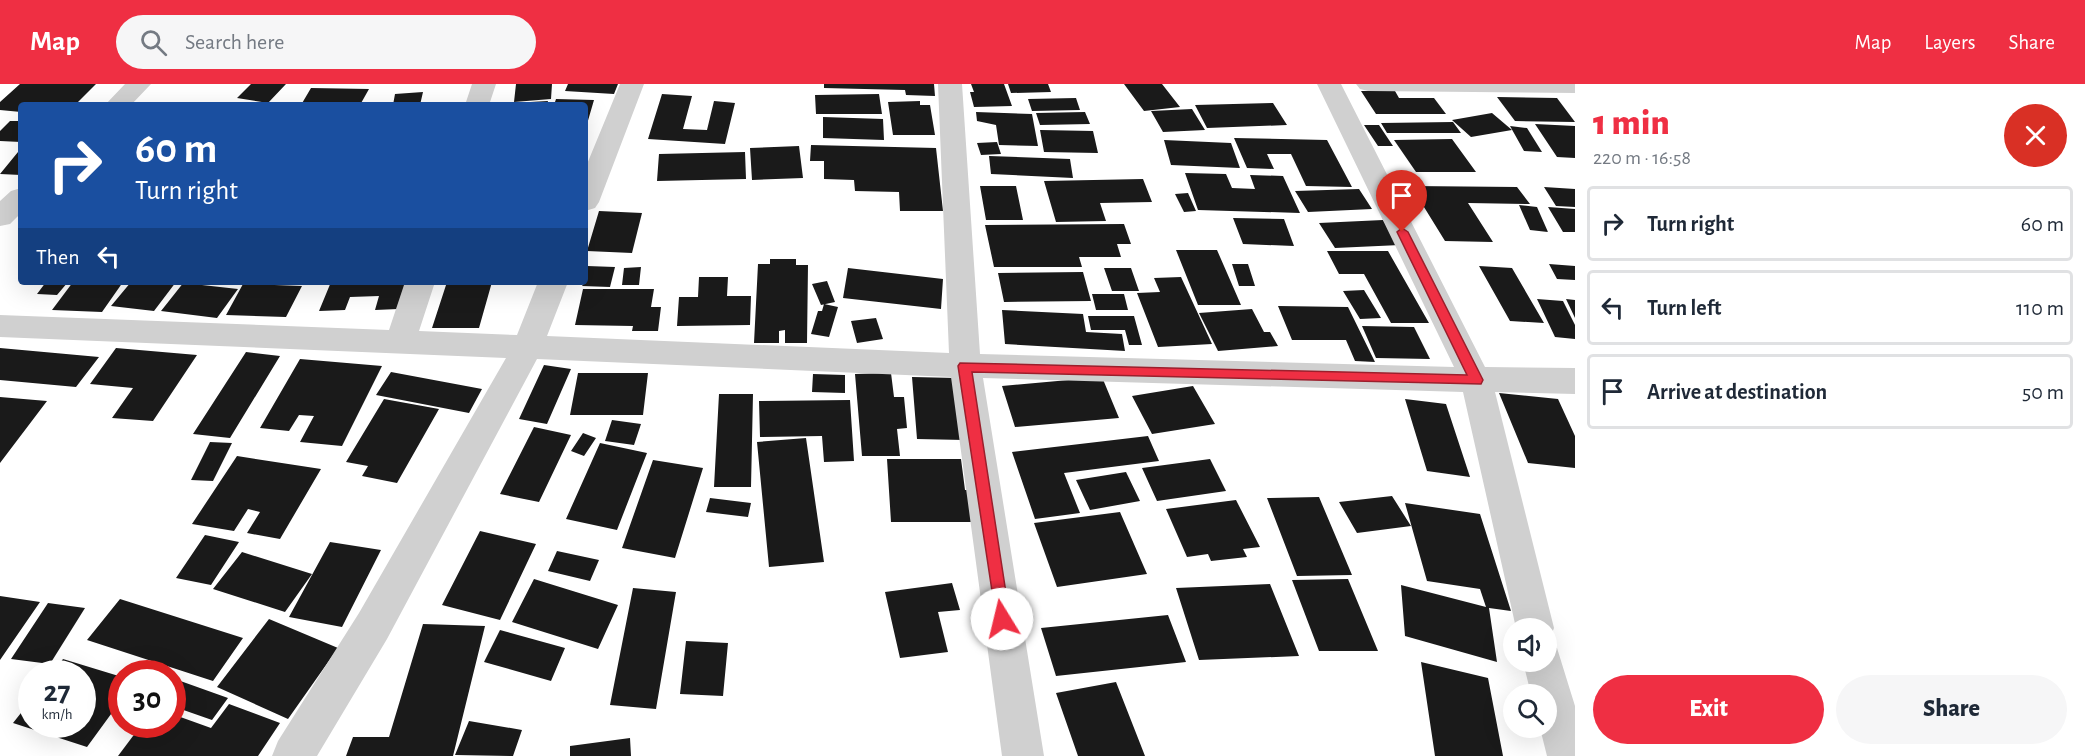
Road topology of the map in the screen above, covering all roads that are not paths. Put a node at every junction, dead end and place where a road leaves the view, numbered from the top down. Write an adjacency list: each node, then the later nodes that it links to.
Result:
1 (139, 84): 8 (street)
2 (484, 84): 9 (street)
3 (632, 84): 10 (street)
4 (950, 84): 18 (street)
5 (1329, 84): 19 (street)
6 (1368, 84): 7 (street)
7 (1571, 88)
8 (120, 102)
9 (478, 102)
10 (588, 194)
11 (18, 200): 12 (street)
12 (0, 217)
13 (419, 285): 16 (street)
14 (552, 285): 17 (street)
15 (0, 326): 16 (street)
16 (401, 340): 17 (street)
17 (528, 346): 18 (street); 23 (street)
18 (964, 366): 19 (street); 24 (street)
19 (1476, 380): 20 (street); 21 (street)
20 (1575, 381)
21 (1533, 618)
22 (1546, 672): 25 (street)
23 (293, 756)
24 (1023, 756)
25 (1568, 756)

